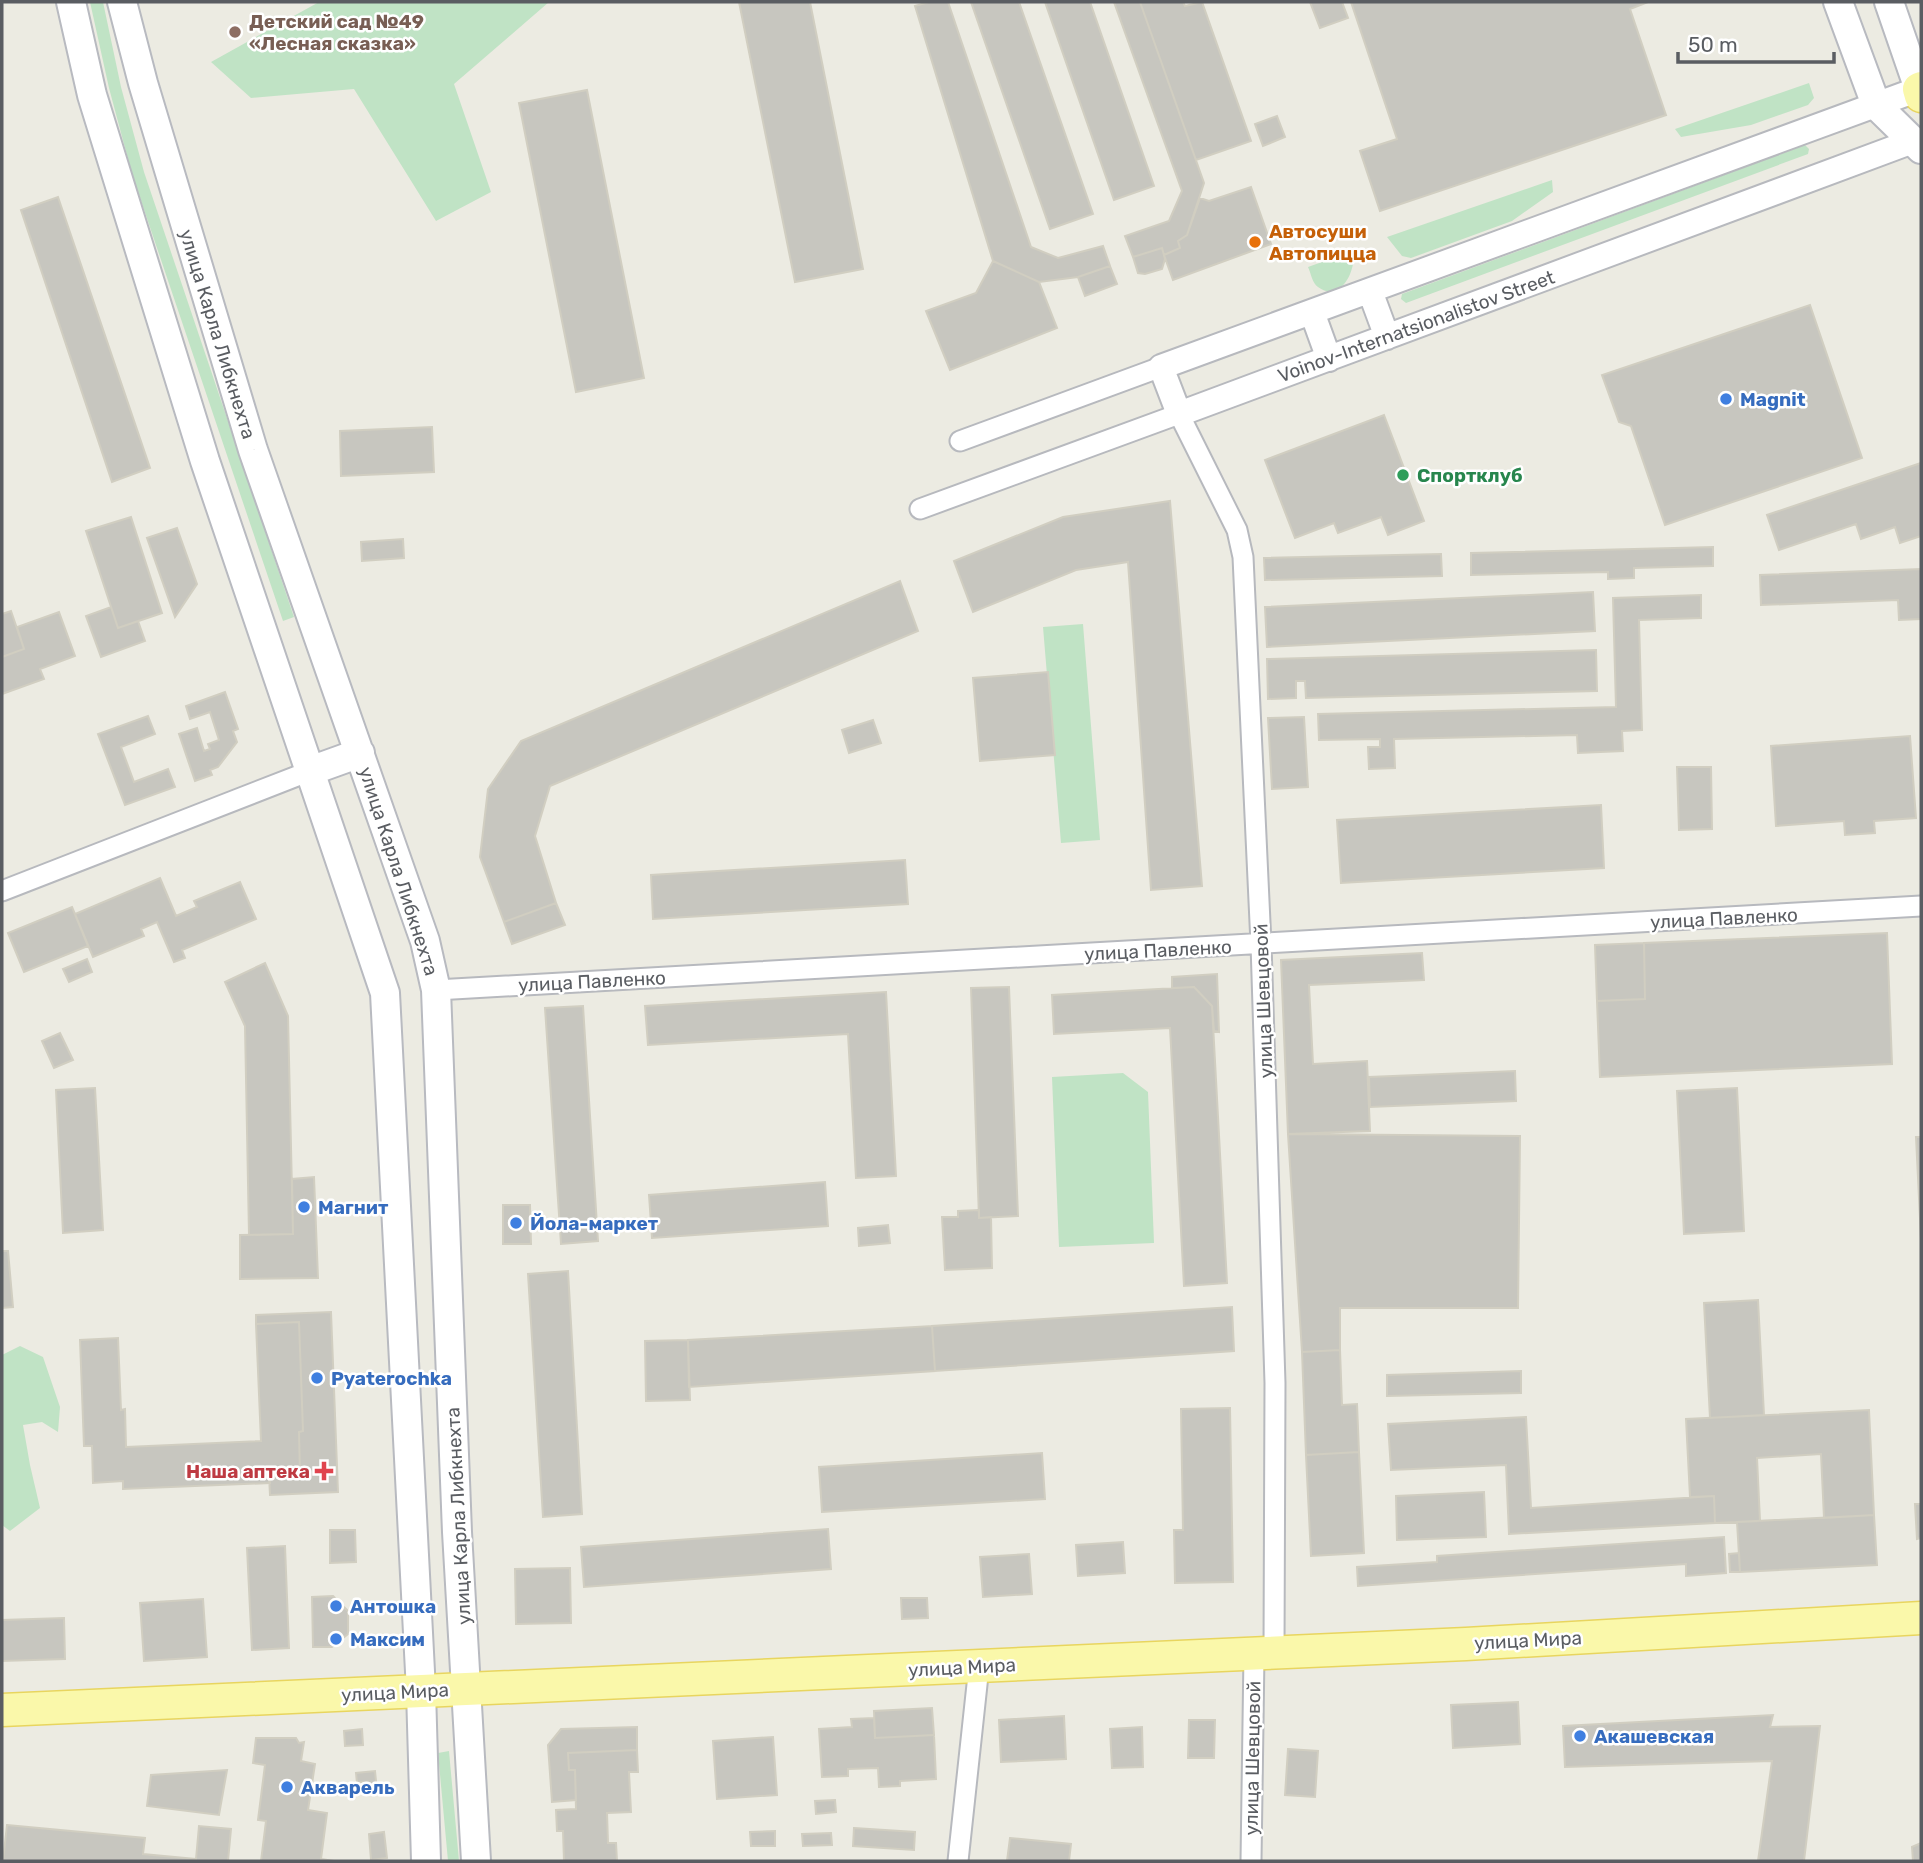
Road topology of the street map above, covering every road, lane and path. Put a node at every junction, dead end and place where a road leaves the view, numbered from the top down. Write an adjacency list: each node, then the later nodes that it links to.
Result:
1 (71, 2): 17 (main road)
2 (122, 2): 16 (main road, улица Карла Либкнехта)
3 (1838, 2): 6 (main road)
4 (1889, 2): 5 (main road)
5 (1920, 91): 6 (street)
6 (1876, 105): 7 (main road); 8 (street)
7 (1918, 143): 10 (street, Voinov-Internatsionalistov Street)
8 (1370, 290): 9 (street); 10 (street)
9 (1312, 312): 11 (street); 12 (street)
10 (1387, 337): 11 (street, Voinov-Internatsionalistov Street)
11 (1329, 359): 13 (street, Voinov-Internatsionalistov Street)
12 (1161, 367): 13 (street, улица Шевцовой); 14 (street)
13 (1179, 414): 15 (street, Voinov-Internatsionalistov Street); 20 (street, улица Шевцовой)
14 (960, 441)
15 (920, 509)
16 (360, 753): 17 (main road); 21 (main road, улица Карла Либкнехта)
17 (310, 771): 18 (street); 26 (main road)
18 (2, 891)
19 (1921, 906): 20 (street, улица Павленко)
20 (1261, 944): 21 (street, улица Павленко); 23 (street, улица Шевцовой)
21 (436, 990): 25 (main road, улица Карла Либкнехта)
22 (1921, 1618): 23 (main road, улица Мира)
23 (1264, 1653): 24 (main road, улица Мира); 31 (street, улица Шевцовой)
24 (979, 1666): 25 (main road, улица Мира); 30 (street)
25 (468, 1689): 26 (main road, улица Мира); 29 (main road, улица Карла Либкнехта)
26 (421, 1691): 27 (main road, улица Мира); 28 (main road)
27 (2, 1710)
28 (426, 1861)
29 (476, 1861)
30 (958, 1861)
31 (1251, 1861)

